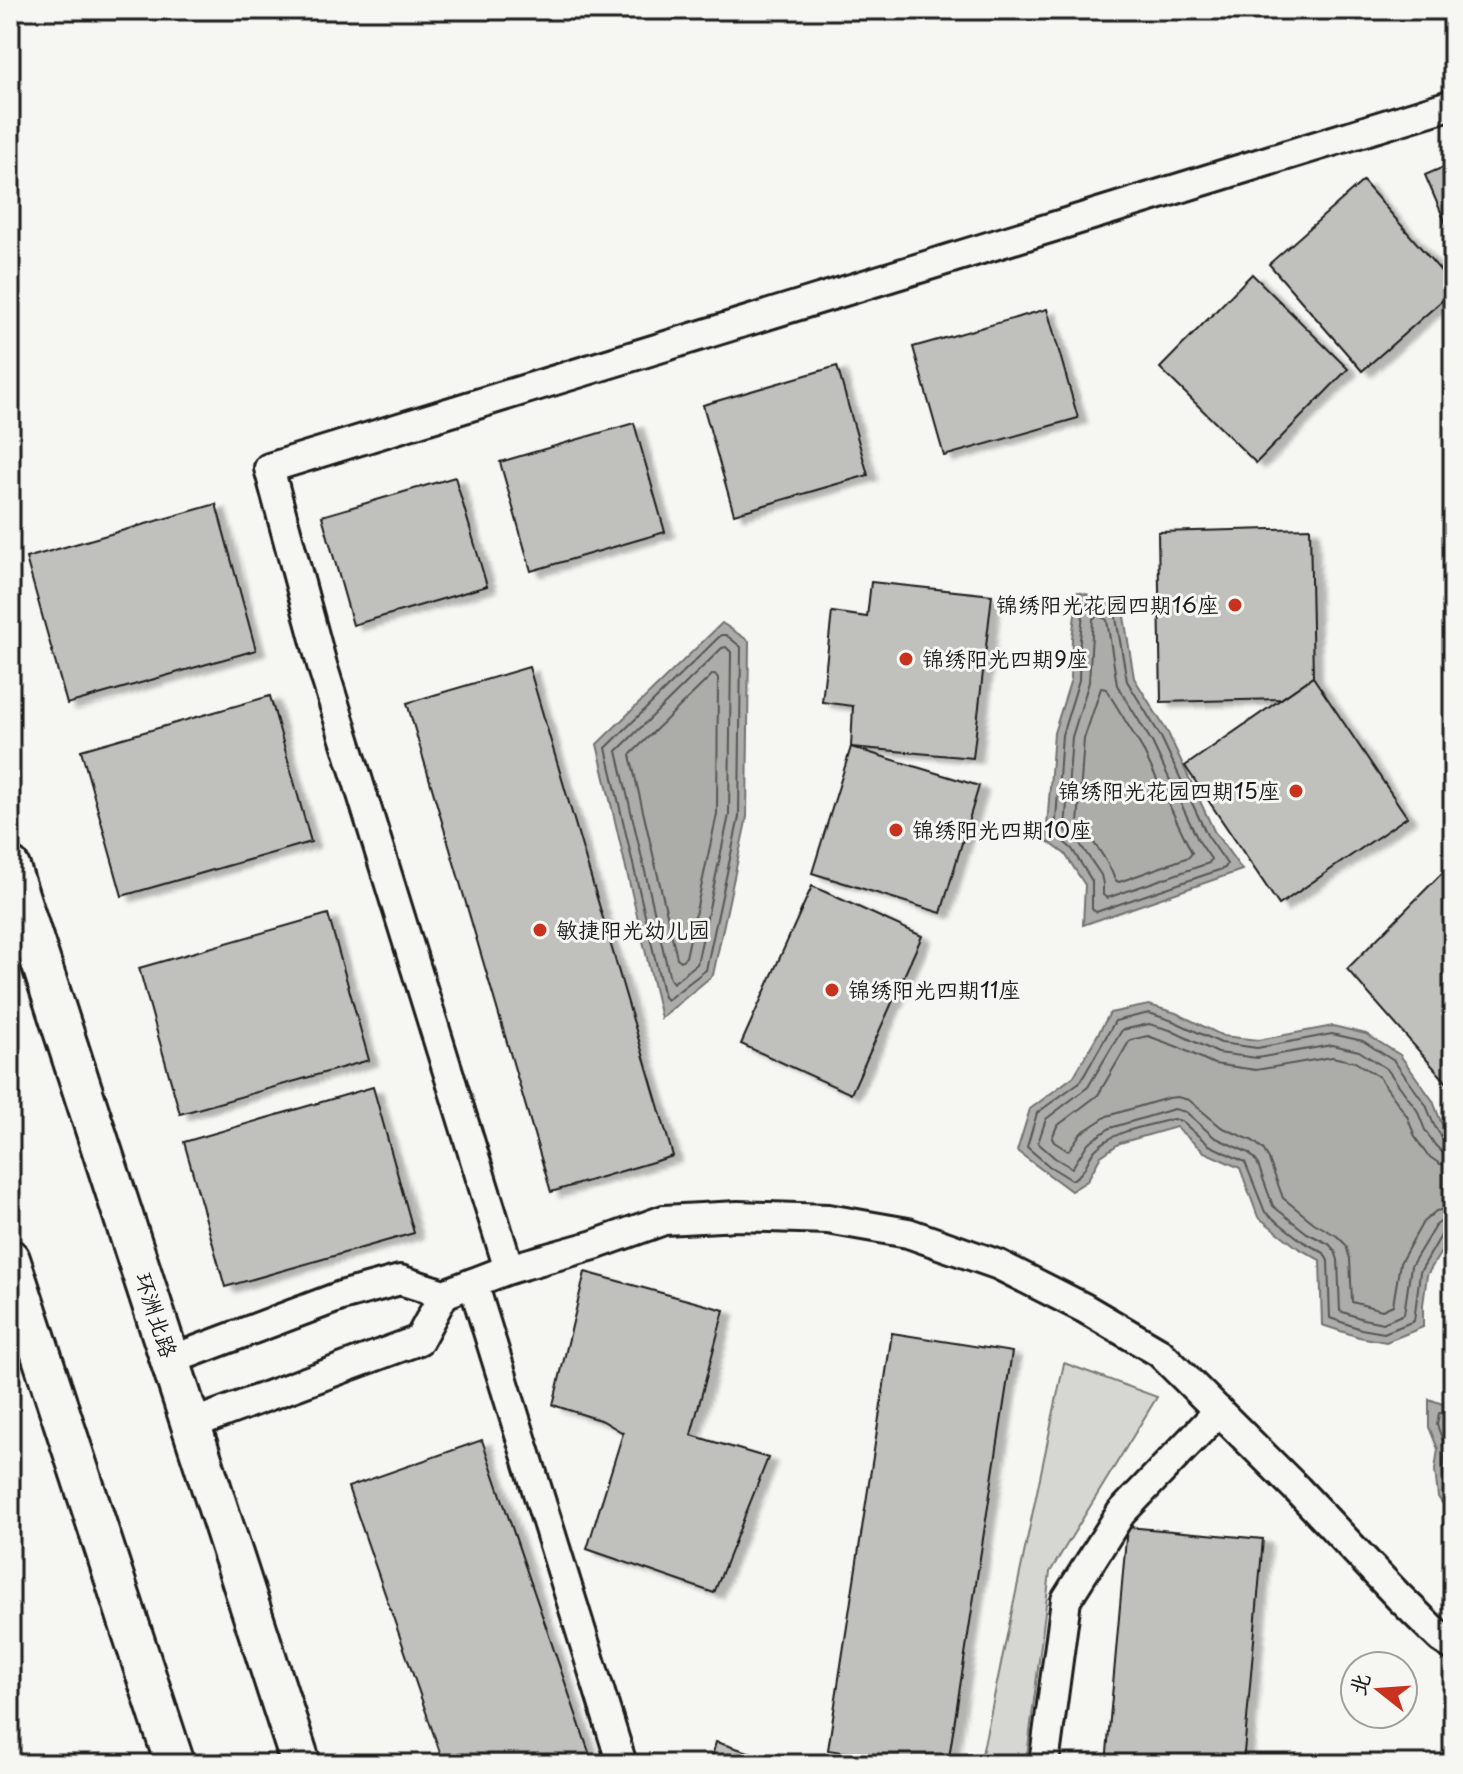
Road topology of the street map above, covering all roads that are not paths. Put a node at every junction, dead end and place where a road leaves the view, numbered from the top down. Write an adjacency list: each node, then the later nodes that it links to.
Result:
1 (1453, 104): 4 (street)
2 (10, 867): 7 (main road, 环洲北路)
3 (10, 1259): 11 (main road)
4 (509, 1269): 5 (street); 8 (street)
5 (473, 1283): 6 (street); 13 (street)
6 (444, 1294): 7 (street); 9 (street)
7 (171, 1360): 9 (main road, 环洲北路)
8 (1219, 1411): 10 (street); 14 (street)
9 (192, 1424): 12 (main road, 环洲北路)
10 (1453, 1646)
11 (175, 1764)
12 (301, 1764)
13 (622, 1764)
14 (1044, 1764)

